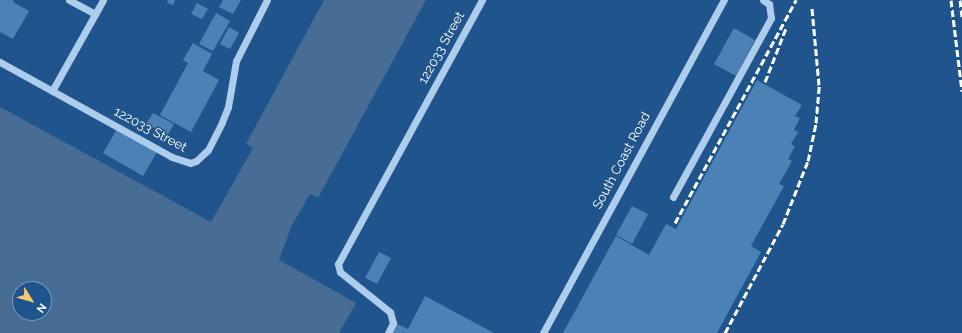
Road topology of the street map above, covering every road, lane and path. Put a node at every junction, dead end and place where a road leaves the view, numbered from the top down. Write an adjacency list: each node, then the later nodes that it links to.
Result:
1 (69, 0): 7 (street)
2 (103, 0): 7 (street)
3 (267, 0): 9 (street, 122033 Street)
4 (482, 0): 11 (street, 122033 Street)
5 (724, 0): 12 (street, South Coast Road)
6 (763, 0): 10 (street)
7 (95, 14): 9 (street)
8 (0, 62): 9 (street, 122033 Street)
9 (52, 91)
10 (673, 197)
11 (388, 333)
12 (543, 333)

